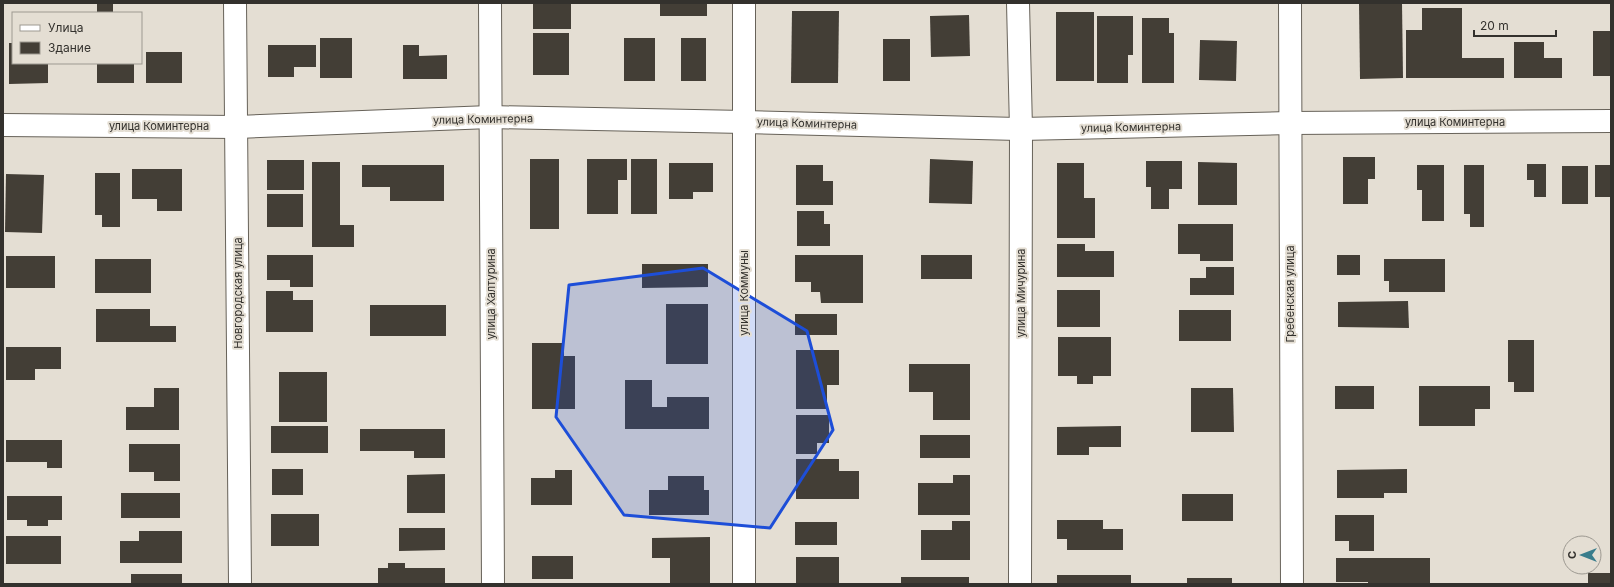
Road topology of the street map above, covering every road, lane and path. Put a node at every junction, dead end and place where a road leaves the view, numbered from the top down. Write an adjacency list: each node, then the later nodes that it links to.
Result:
1 (235, 3): 11 (street, Новгородская улица)
2 (490, 3): 6 (street, улица Халтурина)
3 (744, 3): 8 (street, улица Коммуны)
4 (1018, 3): 12 (street, улица Мичурина)
5 (1290, 3): 9 (street, Гребенская улица)
6 (490, 117): 8 (street, улица Коминтерна); 11 (street, улица Коминтерна); 14 (street, улица Халтурина)
7 (1611, 121): 9 (street, улица Коминтерна)
8 (744, 122): 12 (street, улица Коминтерна); 15 (street, улица Коммуны)
9 (1289, 123): 12 (street, улица Коминтерна); 17 (street, Гребенская улица)
10 (3, 125): 11 (street, улица Коминтерна)
11 (237, 127): 13 (street, Новгородская улица)
12 (1021, 129): 16 (street, улица Мичурина)
13 (240, 584)
14 (493, 584)
15 (744, 584)
16 (1020, 584)
17 (1292, 584)

